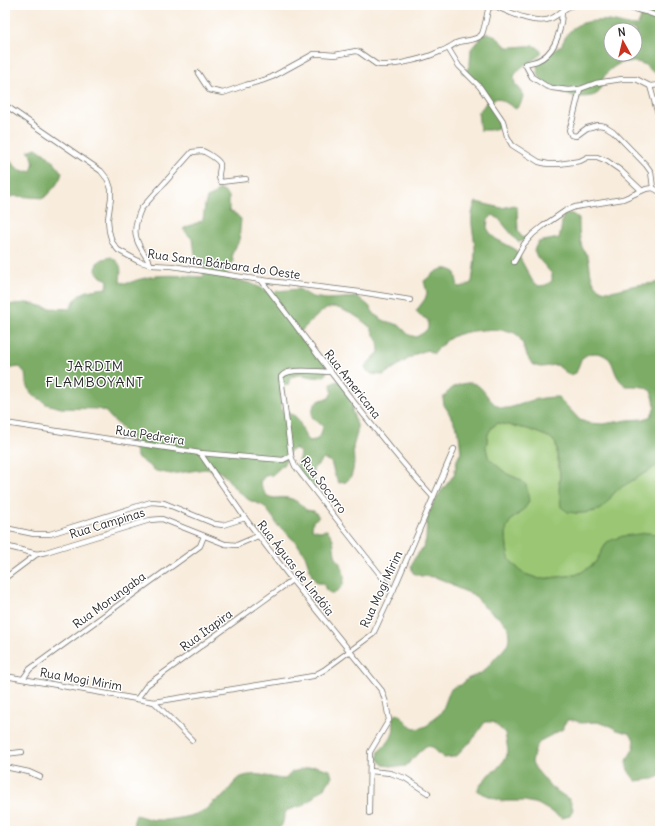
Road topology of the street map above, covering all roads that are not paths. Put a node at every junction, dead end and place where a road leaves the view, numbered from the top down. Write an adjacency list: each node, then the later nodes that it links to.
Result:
1 (574, 5): 3 (street)
2 (619, 5): 4 (street)
3 (562, 12): 5 (street); 9 (street)
4 (660, 17)
5 (448, 48): 6 (street); 14 (street)
6 (198, 74)
7 (660, 85): 8 (street)
8 (650, 86): 9 (street); 11 (street)
9 (580, 89): 13 (street)
10 (5, 104): 17 (street, Rua Santa Bárbara do Oeste)
11 (660, 115)
12 (246, 179): 17 (street)
13 (653, 188): 14 (street); 15 (street)
14 (641, 190): 16 (street)
15 (660, 192)
16 (514, 262)
17 (151, 265): 18 (street, Rua Santa Bárbara do Oeste)
18 (261, 280): 19 (street, Rua Santa Bárbara do Oeste); 20 (street, Rua Americana)
19 (410, 300)
20 (331, 372): 24 (street, Rua Socorro); 25 (street, Rua Americana)
21 (5, 423): 23 (street, Rua Pedreira)
22 (454, 449): 25 (street, Rua Mogi Mirim)
23 (200, 453): 24 (street, Rua Pedreira); 26 (street, Rua Águas de Lindóia)
24 (291, 456): 34 (street, Rua Socorro)
25 (433, 497): 34 (street, Rua Mogi Mirim)
26 (245, 518): 27 (street, Rua Campinas); 29 (street, Rua Águas de Lindóia)
27 (5, 528)
28 (204, 536): 29 (street, Rua Campinas); 31 (street, Rua Campinas); 37 (street, Rua Morungaba)
29 (258, 536): 33 (street, Rua Águas de Lindóia)
30 (5, 546): 31 (street, Rua Campinas)
31 (36, 554): 32 (street)
32 (5, 578)
33 (292, 580): 35 (street, Rua Águas de Lindóia); 38 (street, Rua Itapira)
34 (393, 591): 35 (street, Rua Mogi Mirim)
35 (349, 651): 39 (street, Rua Mogi Mirim); 44 (street, Rua Águas de Lindóia)
36 (5, 676): 37 (street, Rua Mogi Mirim)
37 (23, 679): 38 (street, Rua Mogi Mirim)
38 (137, 699): 39 (street, Rua Mogi Mirim)
39 (154, 702): 40 (street)
40 (192, 740)
41 (22, 752): 42 (street)
42 (5, 754)
43 (5, 767): 45 (street)
44 (370, 771): 46 (street); 47 (street)
45 (40, 777)
46 (428, 793)
47 (369, 813)

